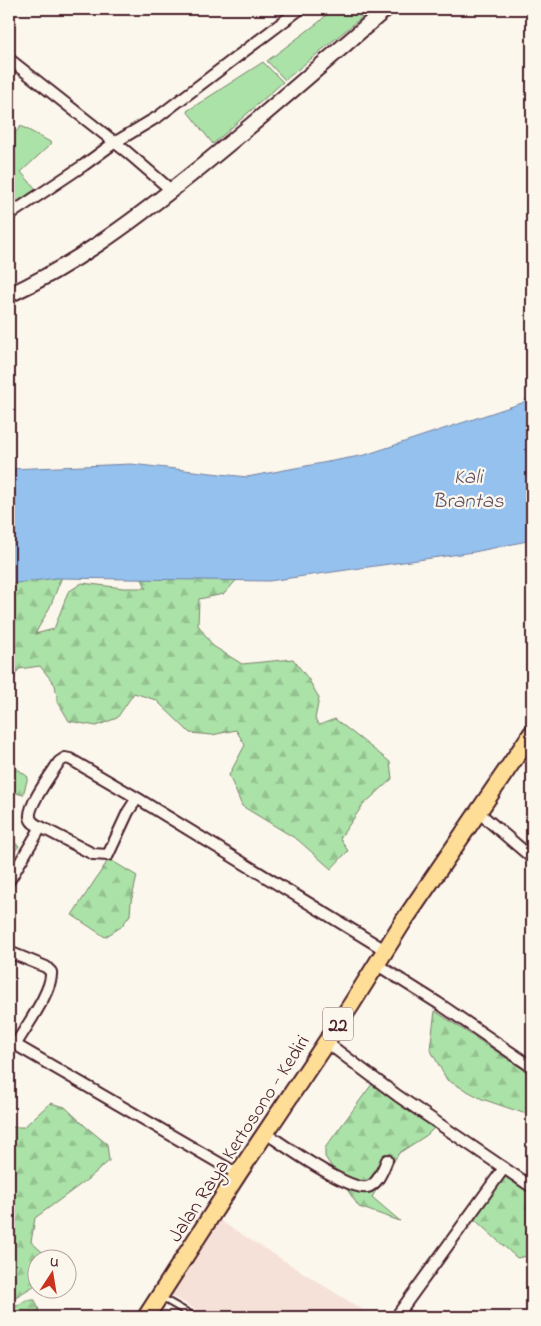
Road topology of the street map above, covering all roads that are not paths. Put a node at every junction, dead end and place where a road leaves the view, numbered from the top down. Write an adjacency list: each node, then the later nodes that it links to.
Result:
1 (300, 9): 4 (street)
2 (386, 9): 5 (main road)
3 (9, 59): 4 (street)
4 (120, 147): 5 (street); 6 (street)
5 (171, 190): 7 (main road)
6 (9, 215)
7 (9, 295)
8 (532, 733): 10 (highway, Jalan Raya Kertosono - Kediri / 22)
9 (137, 798): 11 (street); 11 (street); 15 (street)
10 (477, 812): 12 (street); 15 (highway, Jalan Raya Kertosono - Kediri / 22)
11 (41, 827): 13 (street)
12 (532, 858)
13 (9, 881)
14 (9, 952): 17 (street)
15 (381, 957): 16 (highway, Jalan Raya Kertosono - Kediri / 22); 18 (street)
16 (326, 1042): 19 (highway, Jalan Raya Kertosono - Kediri / 22); 21 (street)
17 (12, 1043): 22 (street)
18 (532, 1067)
19 (266, 1134): 20 (street); 22 (highway, Jalan Raya Kertosono - Kediri / 22)
20 (387, 1160)
21 (504, 1168): 23 (street); 27 (street)
22 (238, 1174): 24 (highway, Jalan Raya Kertosono - Kediri / 22)
23 (532, 1187)
24 (160, 1296): 25 (highway, Jalan Raya Kertosono - Kediri / 22); 26 (lane)
25 (146, 1317)
26 (195, 1317)
27 (396, 1317)

